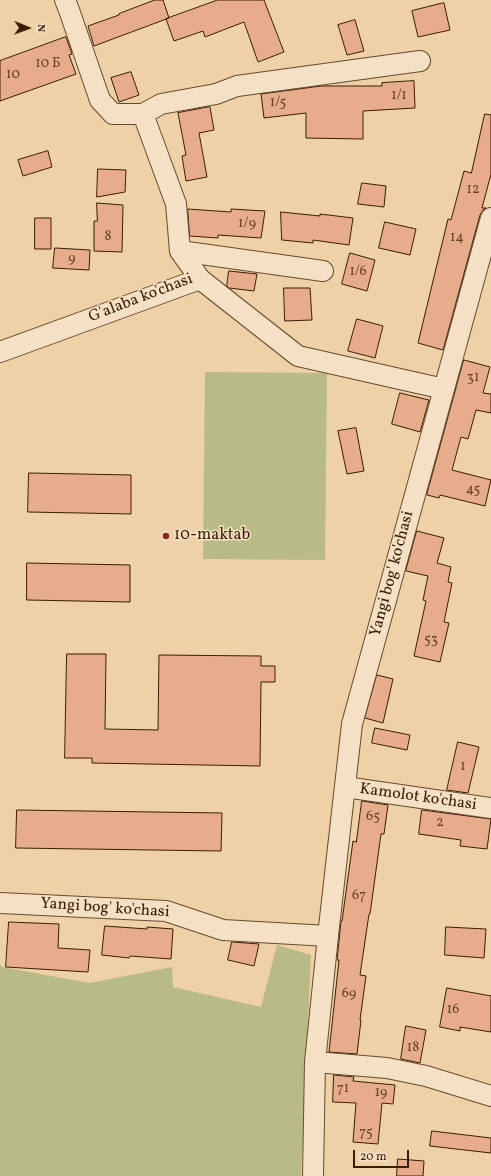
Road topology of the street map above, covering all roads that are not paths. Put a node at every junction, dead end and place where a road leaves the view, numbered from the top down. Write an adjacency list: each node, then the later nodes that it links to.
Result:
1 (65, 0): 3 (street)
2 (420, 61): 3 (street)
3 (143, 114): 5 (street, G'alaba ko'chasi)
4 (491, 218): 9 (street, Yangi bog' ko'chasi)
5 (180, 251): 6 (street); 7 (street, G'alaba ko'chasi)
6 (323, 272)
7 (200, 279): 8 (street, G'alaba ko'chasi); 9 (street)
8 (0, 352)
9 (444, 389): 10 (street, Yangi bog' ko'chasi)
10 (345, 787): 11 (street, Kamolot ko'chasi); 13 (street, Yangi bog' ko'chasi)
11 (491, 808)
12 (0, 903): 13 (street, Yangi bog' ko'chasi)
13 (328, 936): 14 (street, Yangi bog' ko'chasi)
14 (315, 1062): 15 (street); 16 (street, Yangi bog' ko'chasi)
15 (491, 1096)
16 (313, 1176)

